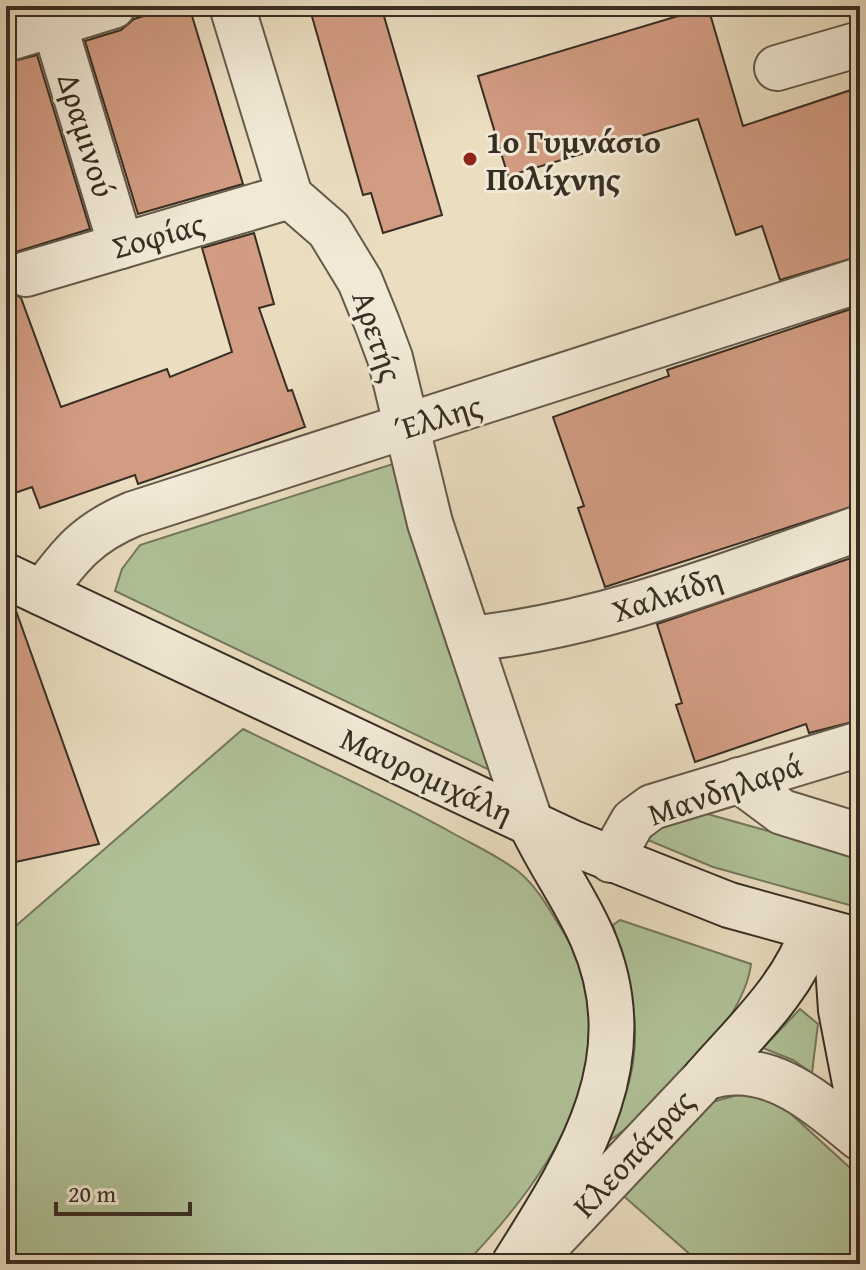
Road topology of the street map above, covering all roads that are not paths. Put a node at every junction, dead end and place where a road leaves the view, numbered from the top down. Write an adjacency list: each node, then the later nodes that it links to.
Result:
1 (113, 6): 3 (street)
2 (232, 6): 7 (street)
3 (54, 24): 4 (street); 8 (street, Δραμινού)
4 (6, 39)
5 (860, 44): 6 (street)
6 (777, 68)
7 (290, 196): 8 (street, Σοφίας); 11 (street, Αρετής)
8 (121, 246): 9 (street, Σοφίας)
9 (26, 274)
10 (860, 280): 11 (street, Έλλης)
11 (406, 425): 13 (street, Έλλης); 14 (street, Αρετής)
12 (860, 528): 14 (street, Χαλκίδη)
13 (24, 585): 17 (street, Μαυρομιχάλη)
14 (469, 639): 17 (street, Αρετής)
15 (860, 744): 16 (street, Μανδηλαρά)
16 (739, 780): 18 (street); 19 (street, Μανδηλαρά)
17 (531, 824): 19 (street, Μαυρομιχάλη); 24 (street, Αρετής)
18 (860, 836)
19 (611, 860): 20 (street, Μαυρομιχάλη)
20 (836, 935): 21 (street); 22 (street, Κλεοπάτρας)
21 (858, 1076)
22 (705, 1078): 23 (street); 25 (street, Κλεοπάτρας)
23 (860, 1138)
24 (514, 1264)
25 (529, 1264)

